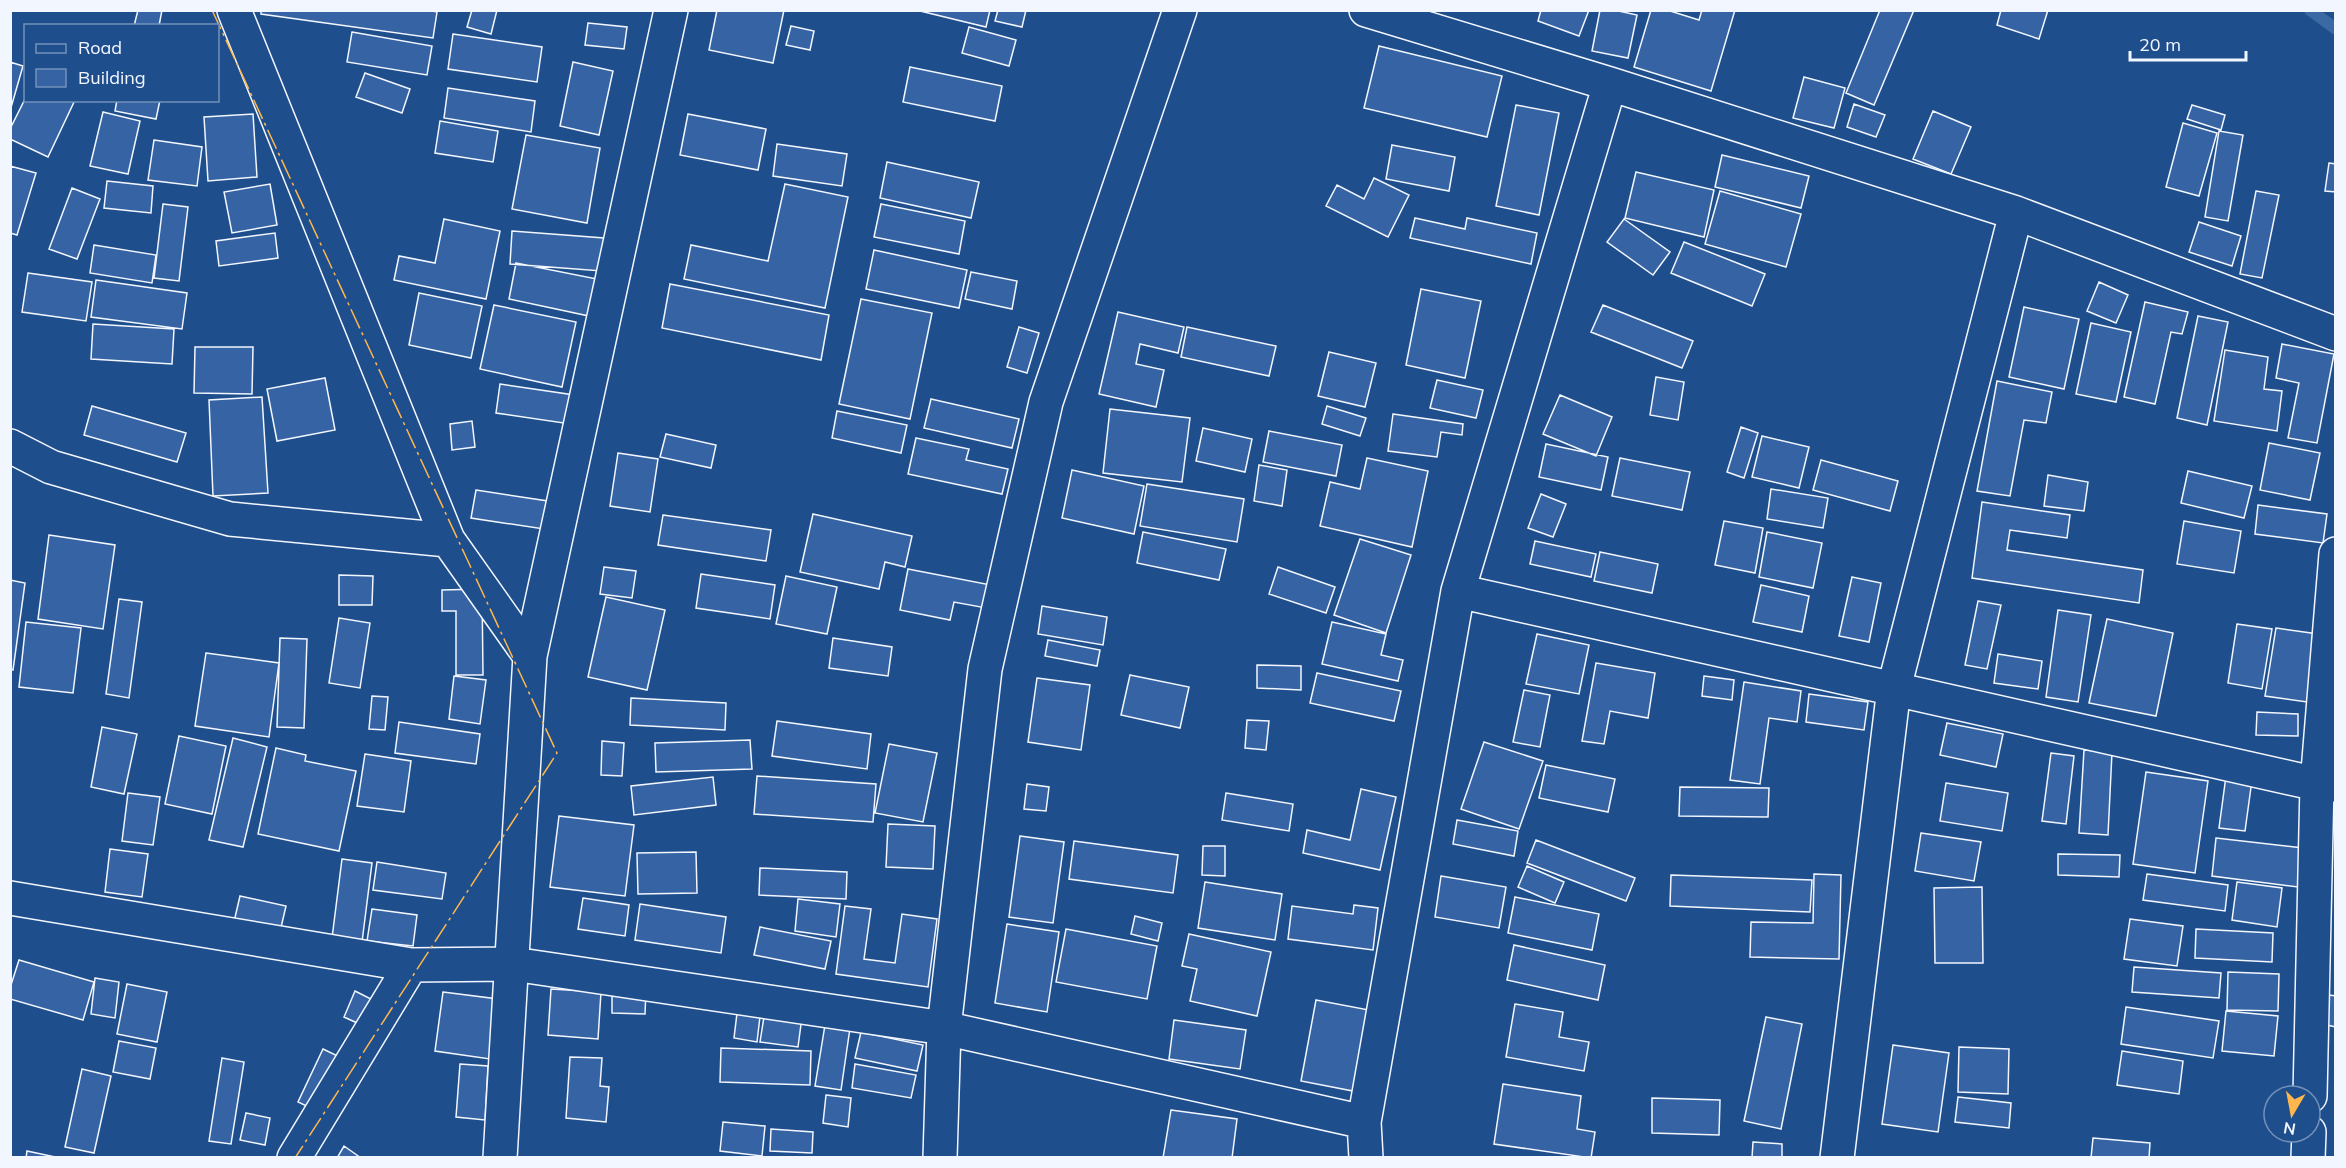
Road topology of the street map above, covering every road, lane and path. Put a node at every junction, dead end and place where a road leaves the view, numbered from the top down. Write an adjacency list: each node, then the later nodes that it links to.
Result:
1 (234, 10): 9 (street)
2 (671, 10): 12 (street)
3 (1180, 10): 18 (street)
4 (1366, 10): 5 (street)
5 (1610, 84): 6 (street); 11 (street)
6 (2016, 213): 7 (street); 13 (street)
7 (2336, 334)
8 (10, 446): 9 (street)
9 (448, 540): 12 (street)
10 (2336, 555): 14 (street)
11 (1458, 591): 13 (street); 20 (street)
12 (530, 656): 16 (street)
13 (1894, 688): 14 (street); 25 (street)
14 (2326, 785): 19 (street)
15 (10, 898): 17 (street)
16 (513, 964): 17 (street); 18 (street); 22 (street)
17 (411, 965): 21 (street)
18 (944, 1028): 20 (street); 23 (street)
19 (2311, 1084)
20 (1364, 1122): 24 (street)
21 (294, 1158)
22 (500, 1158)
23 (940, 1158)
24 (1366, 1158)
25 (1837, 1158)

